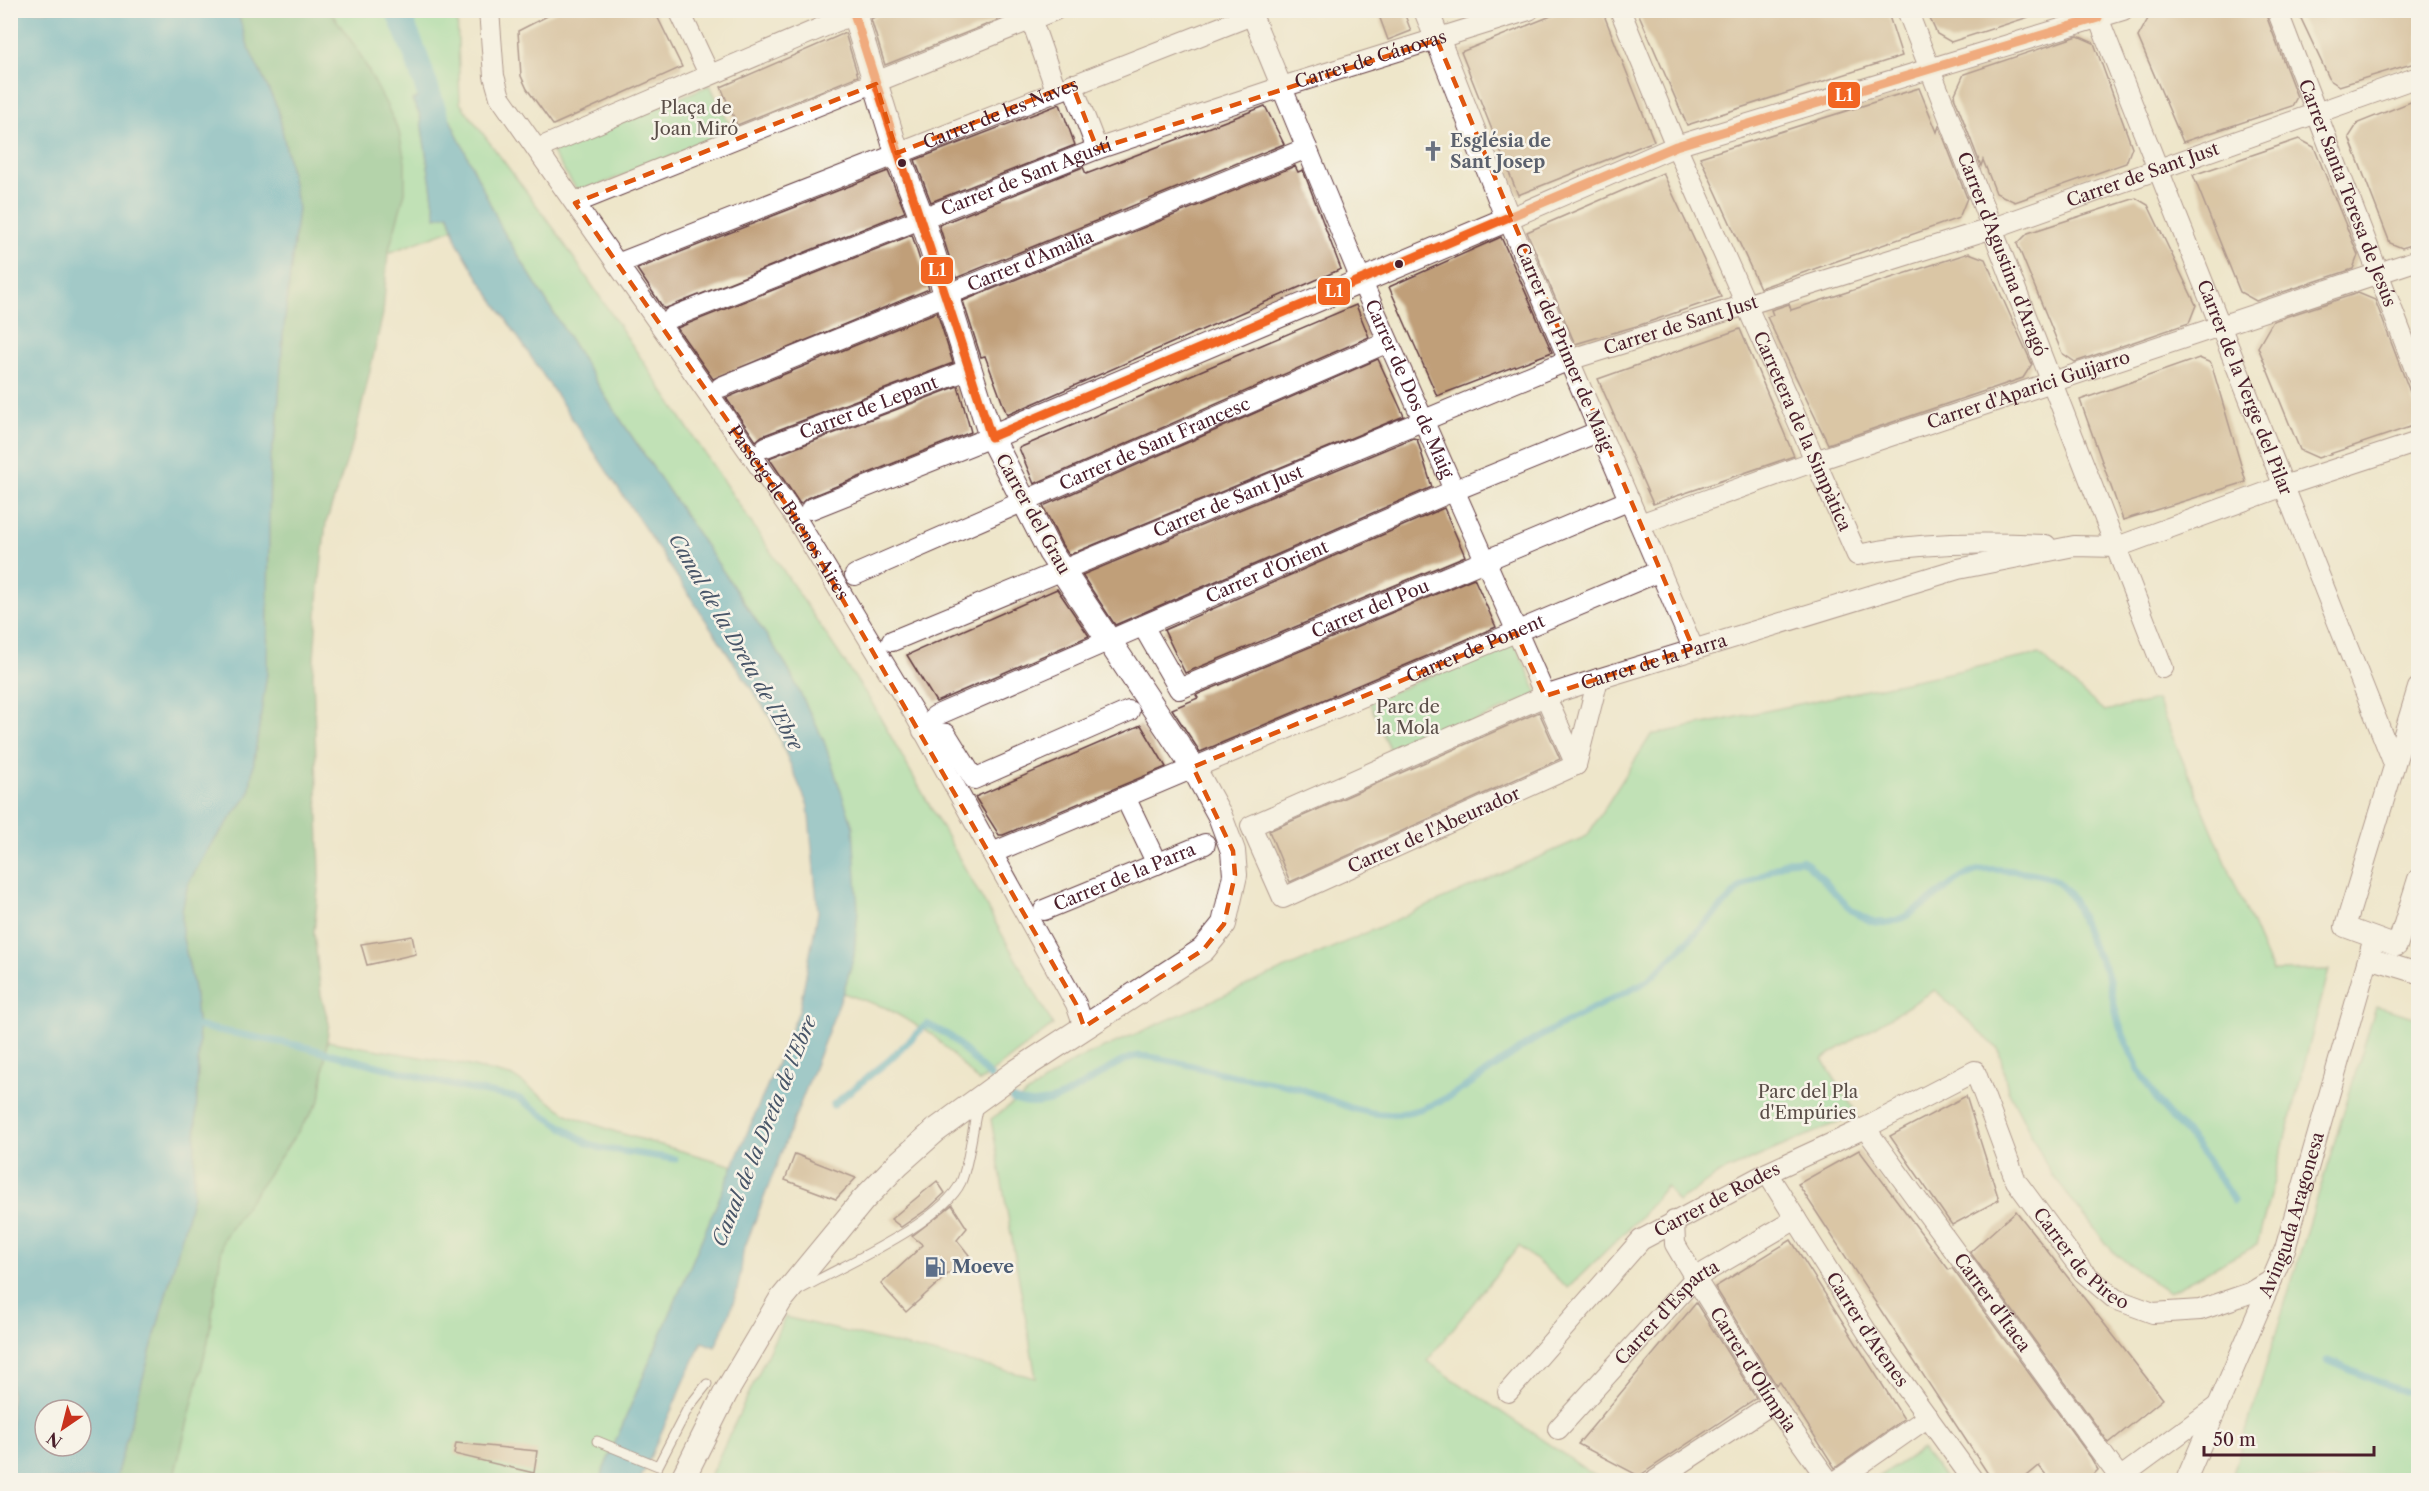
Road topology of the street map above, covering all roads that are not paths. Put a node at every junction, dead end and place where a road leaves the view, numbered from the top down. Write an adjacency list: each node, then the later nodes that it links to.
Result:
1 (679, 10): 16 (street)
2 (1054, 10): 13 (street)
3 (1426, 10): 14 (street, Carrer del Primer de Maig)
4 (1529, 10): 14 (street, Carrer de Cánovas)
5 (1620, 10): 22 (street, Carretera de la Simpàtica)
6 (1907, 10): 15 (street, Carrer d'Agustina d'Aragó)
7 (2123, 10): 12 (street)
8 (2277, 10): 21 (street, Carrer Santa Teresa de Jesús)
9 (857, 12): 16 (street); 18 (street, Carrer del Grau)
10 (494, 13): 23 (street, Passeig de Buenos Aires)
11 (1251, 13): 19 (street, Carrer de les Naves); 20 (street, Carrer de Dos de Maig)
12 (2096, 14): 15 (street); 27 (street, Carrer de la Verge del Pilar)
13 (1030, 15): 18 (street); 19 (street)
14 (1437, 40): 20 (street, Carrer de Cánovas); 30 (street, Carrer del Primer de Maig)
15 (1930, 69): 22 (street); 31 (street, Carrer d'Agustina d'Aragó)
16 (709, 74): 23 (street)
17 (2418, 77): 21 (street, Carrer de Sant Just)
18 (876, 84): 26 (street, Carrer del Grau); 28 (street)
19 (1064, 87): 25 (street); 26 (street, Carrer de les Naves)
20 (1282, 87): 24 (street, Carrer de Dos de Maig); 25 (street, Carrer de Sant Agustí)
21 (2318, 113): 27 (street, Carrer de Sant Just); 34 (street, Carrer Santa Teresa de Jesús)
22 (1676, 147): 30 (street); 37 (street, Carretera de la Simpàtica)
23 (537, 148): 28 (street, Passeig de Buenos Aires)
24 (1307, 148): 35 (street, Carrer de Dos de Maig); 36 (street, Carrer d'Amàlia)
25 (1097, 149): 29 (street, Carrer de Sant Agustí)
26 (897, 153): 29 (street, Carrer del Grau); 33 (street, Carrer de les Naves)
27 (2158, 171): 31 (street, Carrer de Sant Just); 39 (street, Carrer de la Verge del Pilar)
28 (575, 203): 33 (street, Passeig de Buenos Aires)
29 (922, 218): 36 (street, Carrer del Grau); 38 (street, Carrer de Sant Agustí)
30 (1509, 219): 35 (street); 41 (street, Carrer del Primer de Maig)
31 (1992, 228): 37 (street, Carrer de Sant Just); 44 (street, Carrer d'Agustina d'Aragó)
32 (2418, 260): 34 (street, Carrer d'Aparici Guijarro)
33 (617, 264): 75 (street, Passeig de Buenos Aires)
34 (2378, 273): 39 (street, Carrer d'Aparici Guijarro); 43 (street, Carrer Santa Teresa de Jesús)
35 (1361, 280): 40 (street, Carrer de Dos de Maig); 48 (street)
36 (947, 297): 42 (street, Carrer del Grau); 45 (street, Carrer d'Amàlia)
37 (1746, 307): 41 (street, Carrer de Sant Just); 51 (street, Carretera de la Simpàtica)
38 (674, 317)
39 (2221, 327): 44 (street, Carrer d'Aparici Guijarro); 52 (street, Carrer de la Verge del Pilar)
40 (1388, 342): 46 (street, Carrer de Dos de Maig); 55 (street, Carrer de Sant Francesc)
41 (1569, 360): 46 (street, Carrer de Sant Just); 47 (street, Carrer del Primer de Maig)
42 (970, 369): 48 (street, Carrer del Grau); 50 (street, Carrer de Lepant)
43 (2418, 377)
44 (2053, 381): 51 (street, Carrer d'Aparici Guijarro); 59 (street, Carrer d'Agustina d'Aragó)
45 (721, 387)
46 (1423, 420): 53 (street, Carrer de Dos de Maig); 62 (street, Carrer de Sant Just)
47 (1600, 431): 53 (street, Carrer d'Orient); 54 (street, Carrer del Primer de Maig)
48 (991, 436): 55 (street, Carrer del Grau); 56 (street)
49 (2418, 442): 52 (street)
50 (766, 447)
51 (1815, 462): 57 (street, Carrer d'Aparici Guijarro); 60 (street, Carretera de la Simpàtica)
52 (2284, 486): 59 (street); 76 (street, Carrer de la Verge del Pilar)
53 (1453, 491): 61 (street, Carrer de Dos de Maig); 65 (street, Carrer d'Orient)
54 (1629, 500): 57 (street, Carrer del Primer de Maig); 61 (street, Carrer del Pou)
55 (1025, 502): 62 (street, Carrer del Grau); 64 (street, Carrer de Sant Francesc)
56 (811, 509)
57 (1640, 524): 63 (street, Carrer del Primer de Maig)
58 (2074, 546): 59 (street, Carrer de la Parra); 60 (street, Carrer de la Parra); 69 (street, Carrer de la Parra)
59 (2117, 547): 70 (street, Carrer d'Agustina d'Aragó)
60 (1857, 555)
61 (1484, 562): 65 (street, Carrer del Pou); 66 (street, Carrer de Dos de Maig)
62 (1063, 571): 67 (street, Carrer de Sant Just); 68 (street, Carrer del Grau)
63 (1660, 571): 66 (street, Carrer de Ponent); 69 (street, Carrer del Primer de Maig)
64 (855, 575)
65 (1143, 626): 68 (street, Carrer d'Orient)
66 (1516, 633): 73 (street, Carrer de Dos de Maig); 78 (street, Carrer de Ponent)
67 (892, 641)
68 (1109, 641): 75 (street, Carrer d'Orient); 78 (street, Carrer del Grau)
69 (1693, 648): 71 (street, Carrer de la Parra)
70 (2163, 668)
71 (1598, 679): 73 (street, Carrer de la Parra); 77 (street)
72 (2418, 688): 76 (street)
73 (1545, 696): 77 (street, Carrer de Dos de Maig); 80 (street, Carrer de la Parra)
74 (1129, 711): 75 (street)
75 (929, 724): 82 (street, Passeig de Buenos Aires)
76 (2394, 764): 86 (street)
77 (1576, 765): 80 (street, Carrer de l'Abeurador)
78 (1193, 767): 79 (street, Carrer de Ponent); 89 (street, Carrer del Grau)
79 (1125, 796): 82 (street, Carrer de Ponent); 83 (street)
80 (1251, 825)
81 (1205, 844): 83 (street, Carrer de la Parra)
82 (992, 853): 89 (street, Passeig de Buenos Aires)
83 (1158, 864): 85 (street, Carrer de la Parra)
84 (2418, 879): 86 (street)
85 (1044, 910)
86 (2374, 938): 87 (street, Avinguda Aragonesa)
87 (2369, 958): 88 (street); 97 (street, Avinguda Aragonesa)
88 (2418, 973)
89 (1084, 1027): 91 (street, Carrer del Grau)
90 (1975, 1071): 92 (street, Carrer de Rodes); 97 (street, Carrer de Pireo)
91 (979, 1098): 98 (street, Carrer del Grau); 98 (lane)
92 (1865, 1128): 93 (street, Carrer de Rodes); 107 (street, Carrer d'Ítaca)
93 (1767, 1173): 94 (street, Carrer d'Atenes); 95 (street, Carrer de Rodes)
94 (1796, 1219): 96 (street, Carrer d'Esparta); 103 (street, Carrer d'Atenes)
95 (1674, 1221): 96 (street, Carrer d'Olímpia); 100 (street, Carrer de Rodes)
96 (1695, 1278): 101 (street, Carrer d'Olímpia); 104 (street, Carrer d'Esparta)
97 (2272, 1280): 102 (street, Avinguda Aragonesa)
98 (780, 1301): 108 (street, Carrer del Grau)
99 (707, 1384): 105 (lane)
100 (1508, 1392)
101 (1773, 1403): 109 (street); 110 (street, Carrer d'Olímpia)
102 (2218, 1405): 106 (street, Avinguda Aragonesa); 107 (street)
103 (1928, 1417): 111 (street); 112 (street, Carrer d'Atenes)
104 (1558, 1429)
105 (597, 1442)
106 (2184, 1477)
107 (2118, 1479)
108 (682, 1480)
109 (1656, 1480)
110 (1828, 1480)
111 (1838, 1480)
112 (1973, 1480)

